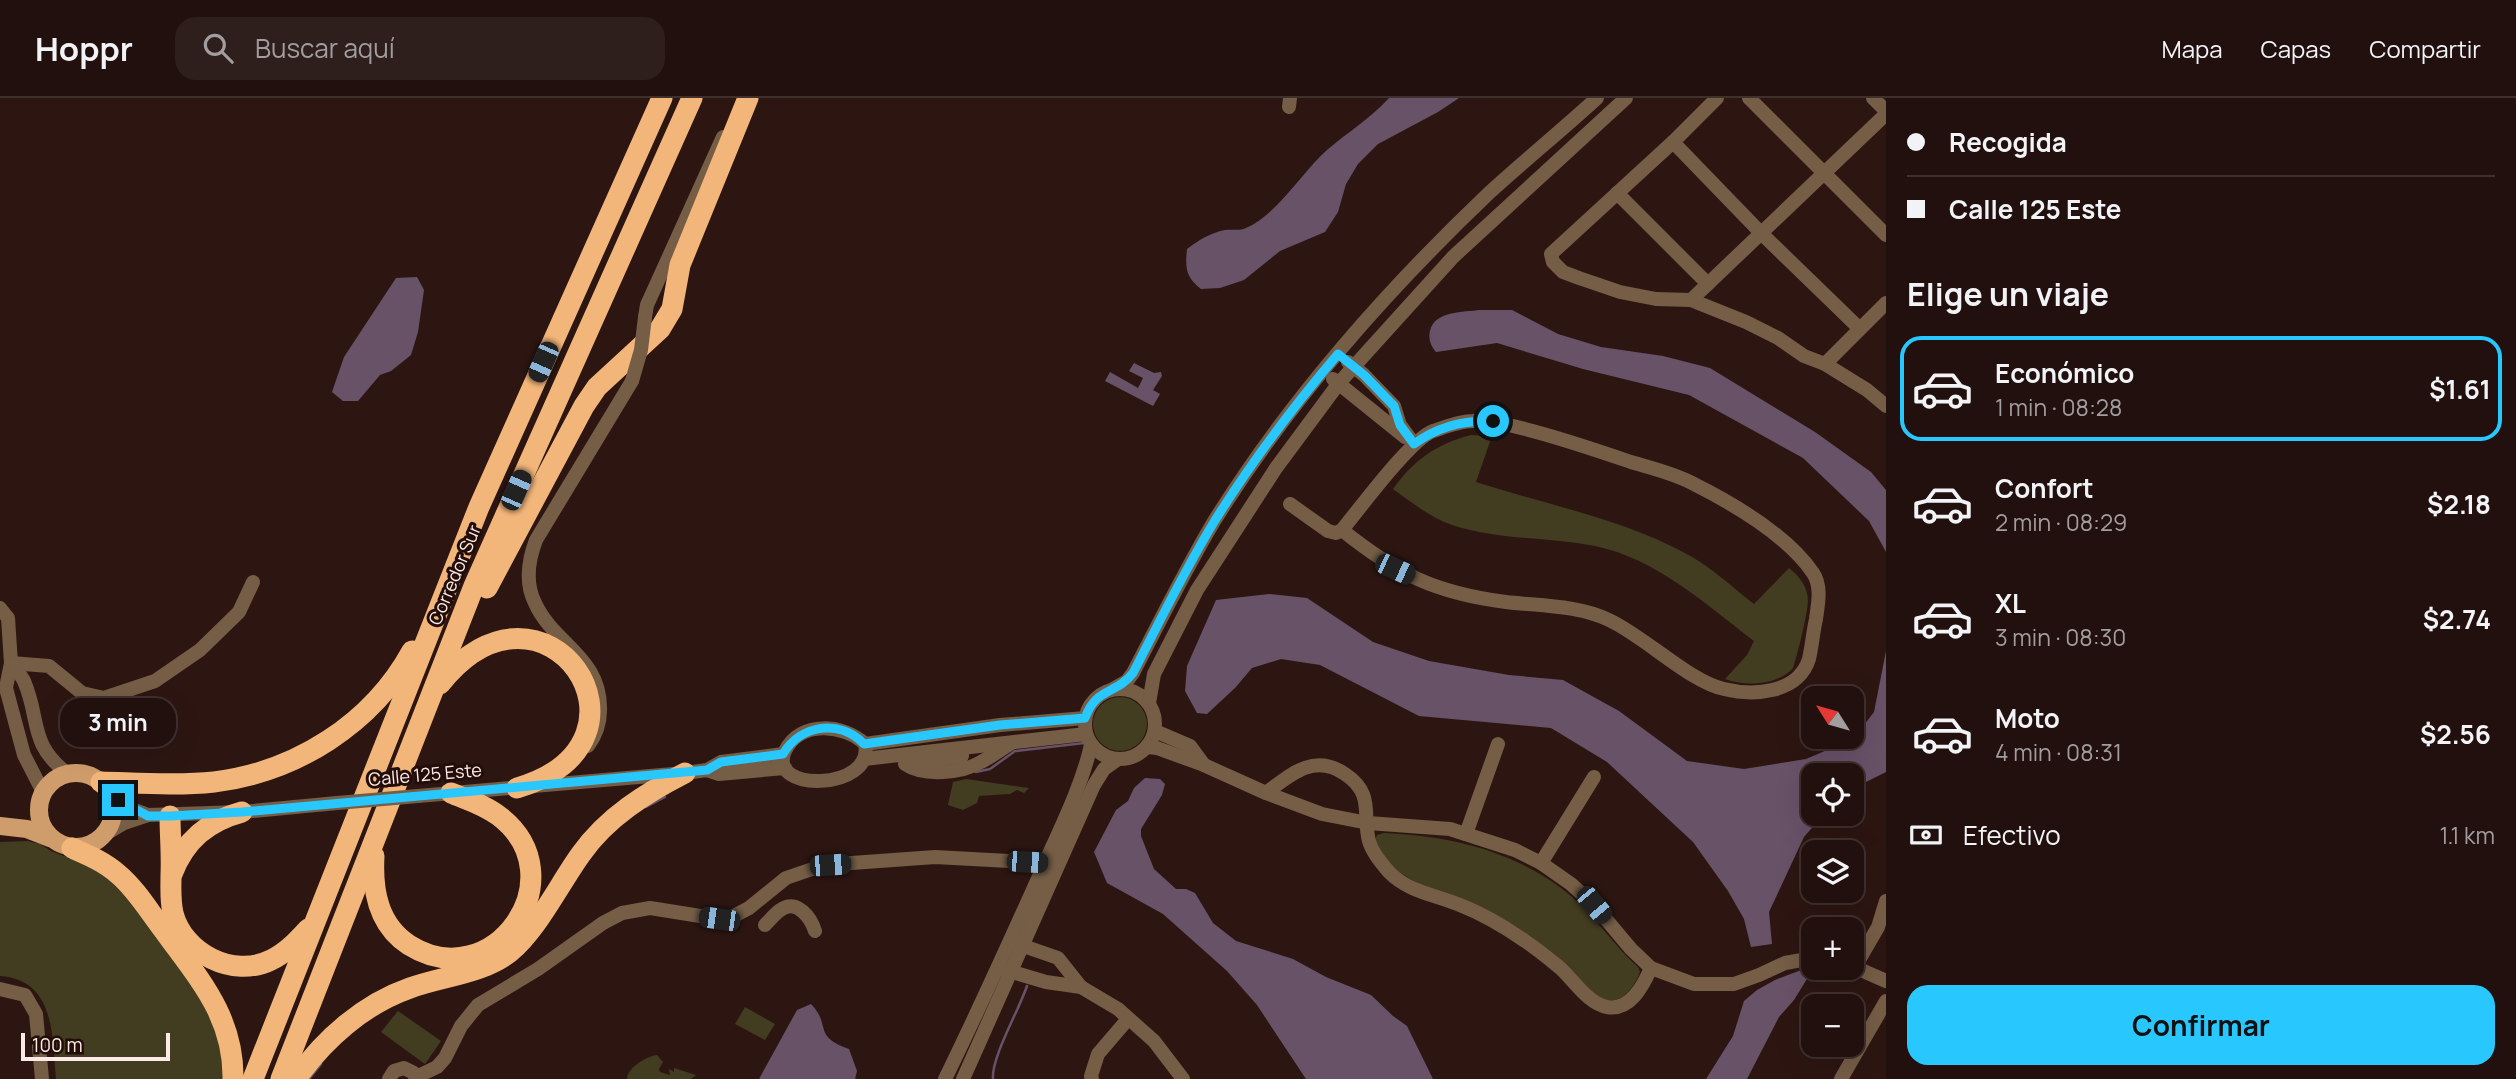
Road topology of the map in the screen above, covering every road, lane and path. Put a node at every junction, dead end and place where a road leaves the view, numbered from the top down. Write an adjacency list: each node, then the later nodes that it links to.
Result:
1 (662, 98): 30 (highway, Corredor Sur)
2 (692, 98): 33 (highway, Corredor Sur)
3 (742, 98): 47 (street, bridge)
4 (748, 98): 33 (highway)
5 (1597, 98): 20 (street)
6 (1626, 98): 22 (street)
7 (1717, 98): 11 (street)
8 (1749, 98): 12 (street)
9 (1873, 98): 10 (street)
10 (1886, 112): 12 (street)
11 (1673, 142): 13 (street); 14 (street)
12 (1824, 173): 14 (street); 15 (street)
13 (1618, 193): 16 (street); 17 (street)
14 (1761, 233): 16 (street); 19 (street)
15 (1886, 235)
16 (1708, 284): 17 (street)
17 (1690, 300): 21 (street)
18 (1886, 303): 19 (street)
19 (1859, 328): 21 (street)
20 (1338, 354): 22 (street); 23 (street)
21 (1825, 364): 25 (street)
22 (1353, 366): 24 (street); 26 (street)
23 (1323, 372): 24 (street); 34 (street)
24 (1339, 383): 26 (street); 36 (street)
25 (1886, 406)
26 (1414, 444): 28 (street); 28 (street)
27 (1290, 504): 28 (street)
28 (1342, 530)
29 (253, 582): 32 (street)
30 (446, 588): 53 (highway); 72 (highway, Corredor Sur)
31 (0, 608): 32 (street)
32 (11, 663): 51 (street); 57 (street)
33 (443, 666): 35 (highway, Corredor Sur)
34 (1111, 690): 36 (street); 37 (street)
35 (432, 694): 47 (highway); 66 (highway, Corredor Sur)
36 (1149, 704): 39 (street)
37 (1085, 718): 38 (street); 40 (street)
38 (974, 728): 43 (street); 44 (street)
39 (1155, 731): 42 (street); 49 (street)
40 (1089, 739): 44 (street); 46 (street); 68 (street)
41 (1498, 744): 63 (street)
42 (1152, 748): 46 (street); 49 (street)
43 (864, 751): 45 (street); 48 (street); 48 (street)
44 (977, 754): 45 (street); 45 (street)
45 (892, 756)
46 (1118, 759): 75 (street)
47 (569, 761): 54 (highway)
48 (784, 761): 50 (street, Calle 125 Este)
49 (1204, 765): 56 (street)
50 (685, 773): 54 (street, Calle 125 Este); 91 (highway)
51 (68, 774): 53 (main road); 57 (main road)
52 (1594, 777): 69 (street)
53 (105, 787): 59 (street, Calle 125 Este); 64 (main road)
54 (517, 788): 55 (street, Calle 125 Este)
55 (451, 793): 58 (street, Calle 125 Este, bridge); 66 (highway)
56 (1266, 793): 61 (street); 61 (street)
57 (41, 799): 62 (main road); 65 (main road)
58 (242, 812): 60 (street, Calle 125 Este); 70 (highway)
59 (148, 816): 60 (street, Calle 125 Este); 64 (street, Calle 125 Este)
60 (170, 816): 70 (highway)
61 (1368, 823): 63 (street); 78 (street)
62 (0, 825): 65 (main road)
63 (1466, 834): 69 (street)
64 (104, 835): 67 (main road)
65 (51, 838): 67 (main road)
66 (375, 838): 90 (highway, Corredor Sur)
67 (72, 848): 88 (highway)
68 (1045, 863): 75 (street); 86 (street)
69 (1541, 863): 78 (street)
70 (171, 876): 72 (highway)
71 (1886, 901): 76 (street)
72 (314, 923): 89 (highway, Corredor Sur)
73 (765, 925): 74 (street)
74 (815, 931)
75 (1016, 943): 79 (street); 82 (street)
76 (1864, 949)
77 (1801, 960): 78 (street)
78 (1651, 968)
79 (1004, 970): 82 (street); 93 (street); 94 (street)
80 (1864, 971): 81 (street)
81 (1886, 981)
82 (1081, 987): 85 (street)
83 (0, 989): 87 (street)
84 (1886, 1001): 97 (street)
85 (1128, 1019): 95 (street); 96 (street)
86 (416, 1078): 92 (street)
87 (42, 1079)
88 (233, 1079)
89 (253, 1079)
90 (281, 1079)
91 (296, 1079)
92 (389, 1079)
93 (945, 1079)
94 (963, 1079)
95 (1092, 1079)
96 (1184, 1079)
97 (1841, 1079)

